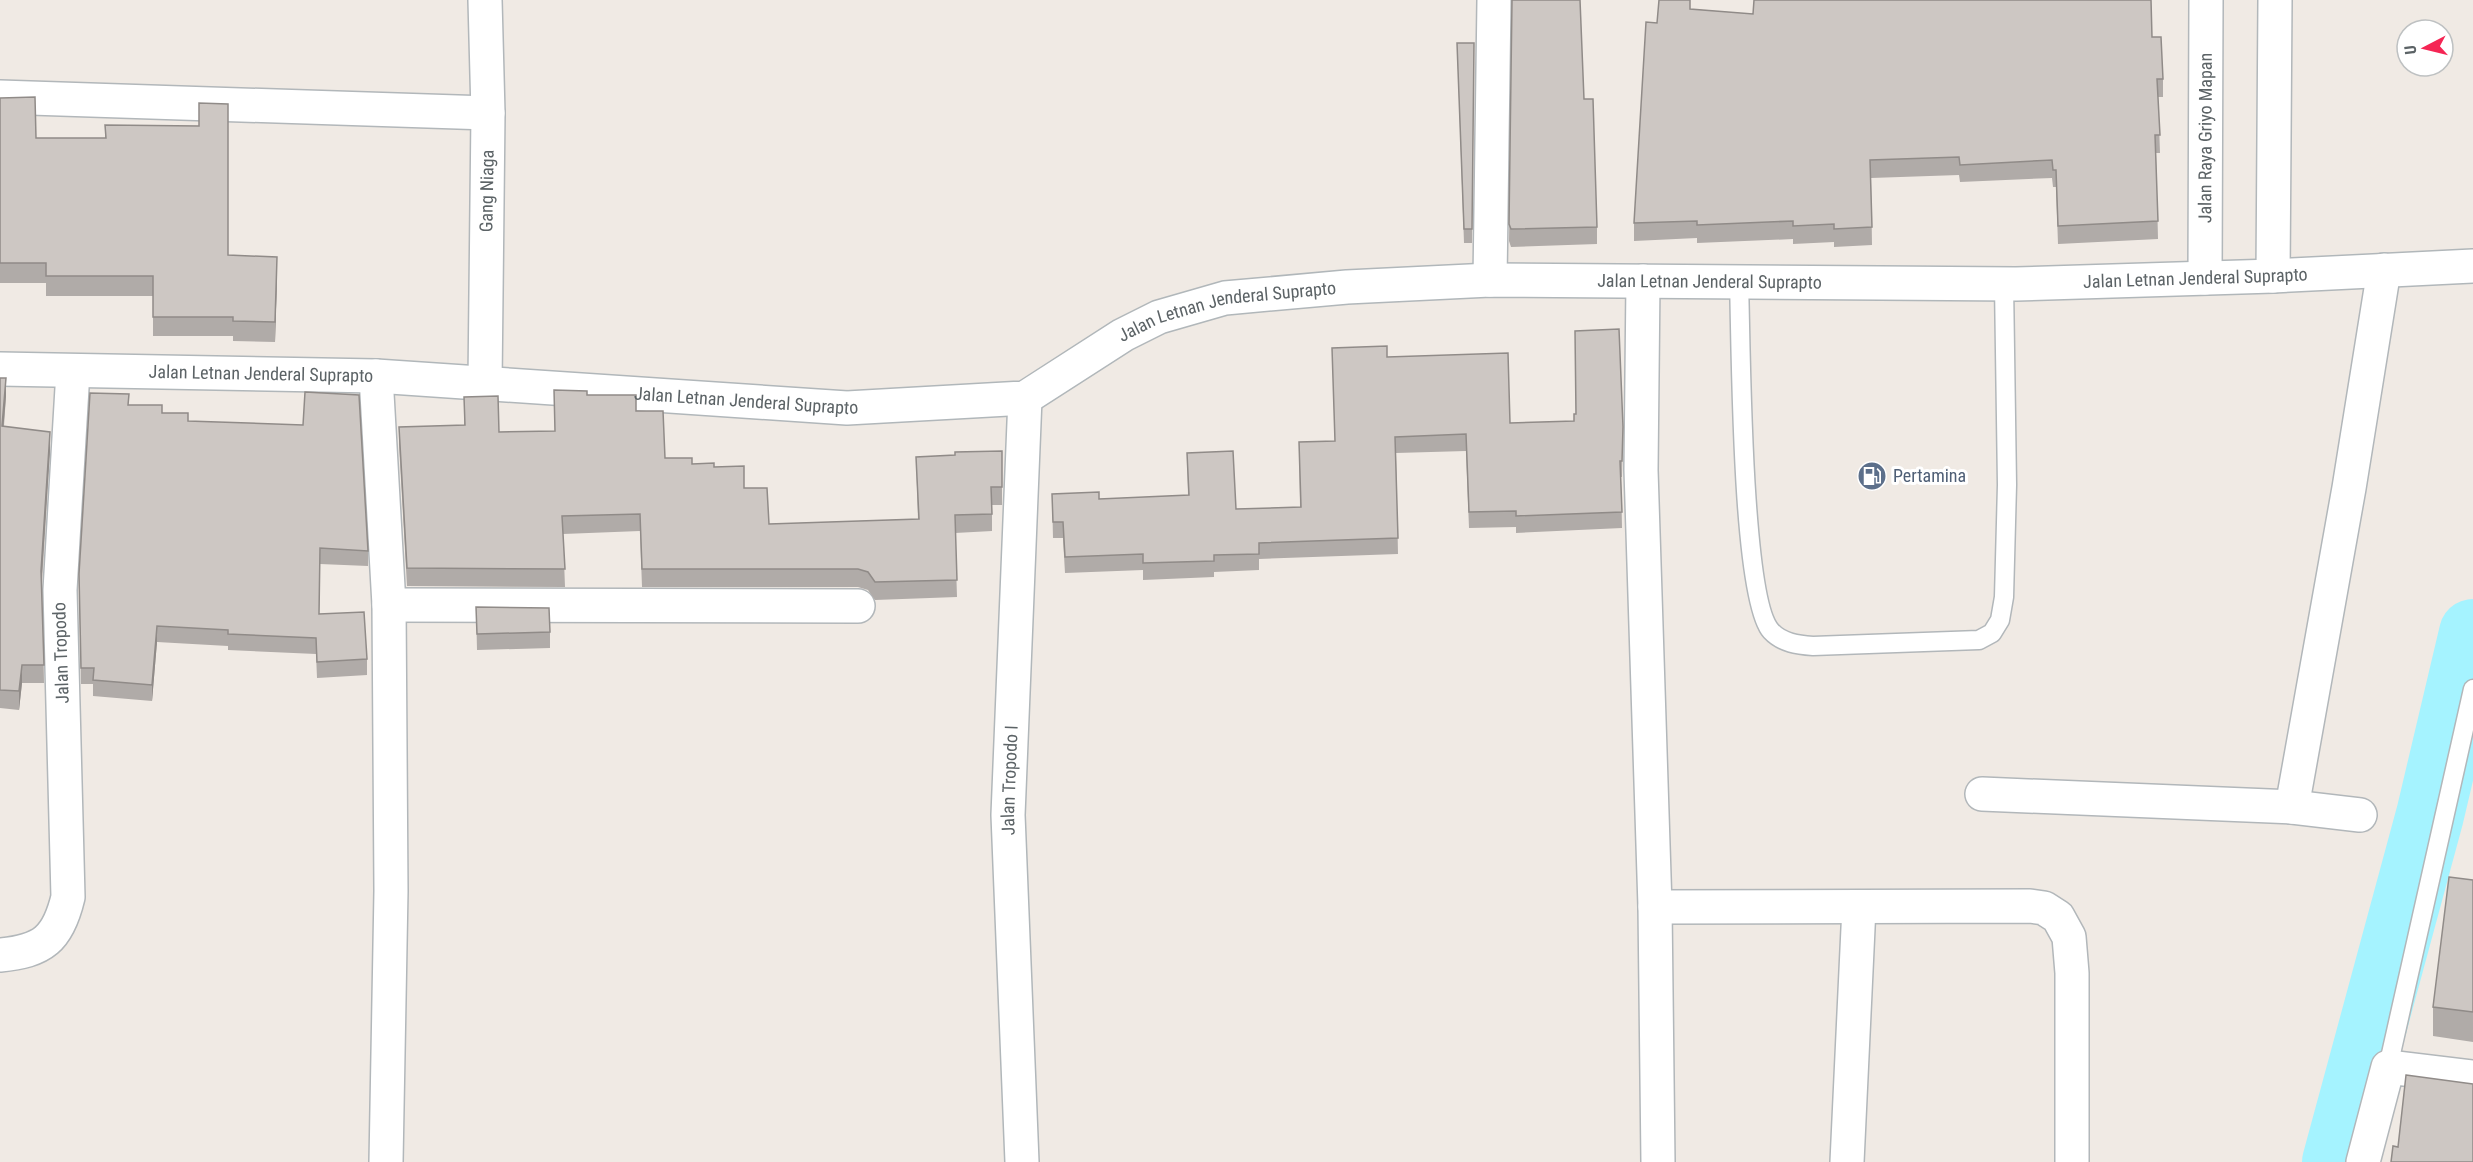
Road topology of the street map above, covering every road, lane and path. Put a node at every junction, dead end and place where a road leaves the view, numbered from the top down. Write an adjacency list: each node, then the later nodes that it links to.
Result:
1 (485, 0): 6 (street, Gang Niaga)
2 (1494, 0): 11 (street)
3 (2206, 0): 10 (street, Jalan Raya Griyo Mapan)
4 (2275, 0): 9 (street)
5 (0, 98): 6 (street)
6 (488, 113): 18 (street, Gang Niaga)
7 (2473, 266): 8 (street, Jalan Letnan Jenderal Suprapto)
8 (2384, 270): 9 (street, Jalan Letnan Jenderal Suprapto); 24 (street)
9 (2273, 276): 10 (street, Jalan Letnan Jenderal Suprapto)
10 (2205, 278): 14 (street, Jalan Letnan Jenderal Suprapto)
11 (1490, 280): 12 (street, Jalan Letnan Jenderal Suprapto); 19 (street, Jalan Letnan Jenderal Suprapto)
12 (1643, 281): 13 (street, Jalan Letnan Jenderal Suprapto); 26 (street)
13 (1739, 282): 14 (street, Jalan Letnan Jenderal Suprapto); 14 (lane)
14 (2004, 284)
15 (0, 369): 16 (street, Jalan Letnan Jenderal Suprapto)
16 (73, 371): 17 (street, Jalan Letnan Jenderal Suprapto); 28 (street, Jalan Tropodo)
17 (376, 376): 18 (street, Jalan Letnan Jenderal Suprapto); 20 (street)
18 (485, 383): 19 (street, Jalan Letnan Jenderal Suprapto)
19 (1025, 398): 32 (street, Jalan Tropodo I)
20 (389, 605): 21 (street); 31 (street)
21 (858, 606)
22 (2473, 690): 29 (lane)
23 (1982, 794): 24 (street)
24 (2292, 807): 25 (street)
25 (2360, 815)
26 (1655, 907): 27 (street); 33 (street)
27 (1859, 907): 34 (street); 35 (street)
28 (0, 955)
29 (2388, 1067): 30 (street); 36 (street)
30 (2473, 1077)
31 (386, 1162)
32 (1022, 1162)
33 (1658, 1162)
34 (1847, 1162)
35 (2072, 1162)
36 (2363, 1162)

